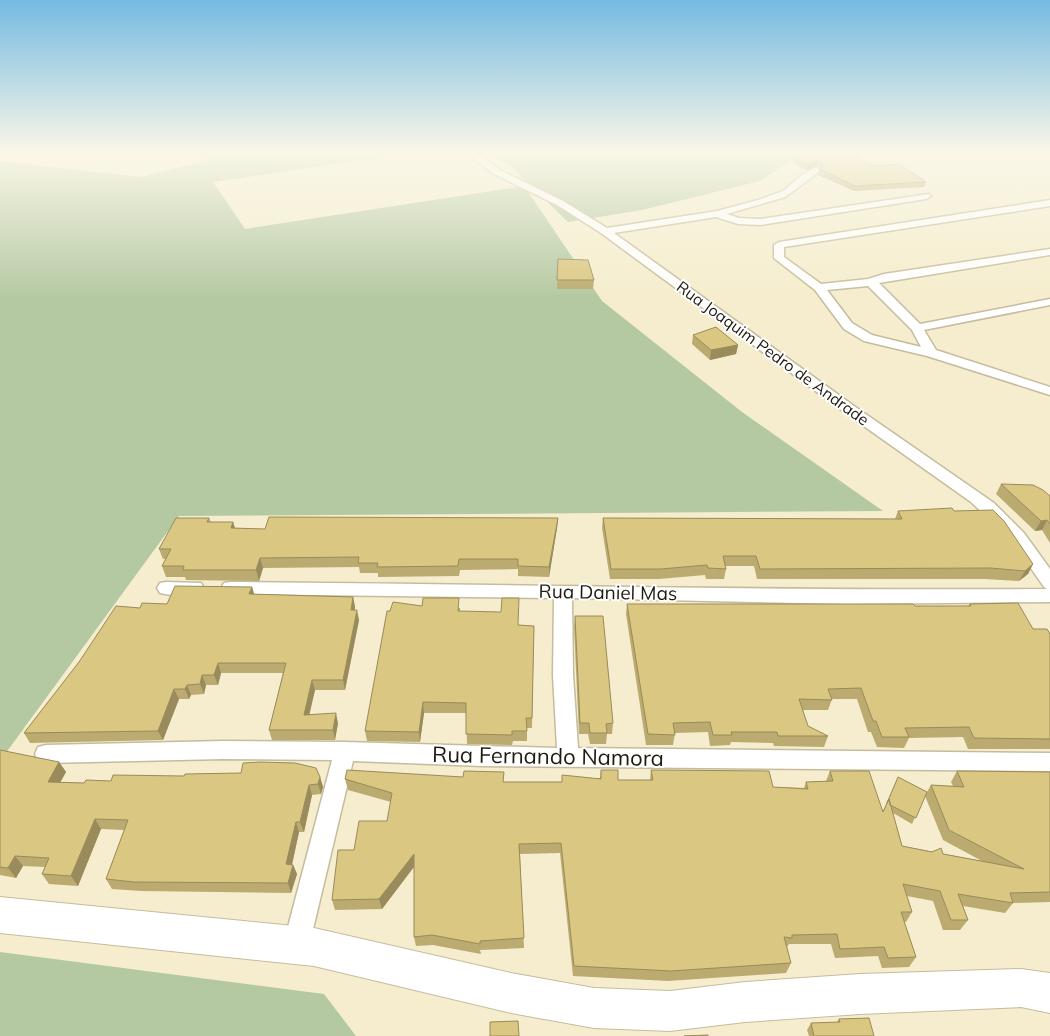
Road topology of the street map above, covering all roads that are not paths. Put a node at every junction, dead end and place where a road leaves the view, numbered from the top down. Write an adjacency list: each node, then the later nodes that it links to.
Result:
1 (557, 201): 6 (street, Rua Joaquim Pedro de Andrade)
2 (755, 201): 5 (street)
3 (892, 201): 5 (street)
4 (1050, 203): 9 (street)
5 (715, 212): 6 (street)
6 (605, 231): 14 (street, Rua Joaquim Pedro de Andrade)
7 (1050, 252): 8 (street)
8 (870, 282): 9 (street); 11 (street)
9 (819, 288): 12 (street)
10 (1050, 302): 11 (street)
11 (917, 328): 12 (street)
12 (931, 353): 13 (street)
13 (1050, 391)
14 (1050, 583)
15 (166, 588): 16 (street, Rua Daniel Mas)
16 (563, 591): 17 (street, Rua Daniel Mas); 20 (street)
17 (1050, 595)
18 (345, 751): 19 (street, Rua Fernando Namora); 20 (street, Rua Fernando Namora); 23 (street)
19 (46, 754)
20 (568, 756): 21 (street, Rua Fernando Namora)
21 (1050, 762)
22 (0, 915): 23 (main road)
23 (296, 946): 24 (main road)
24 (1050, 993)

